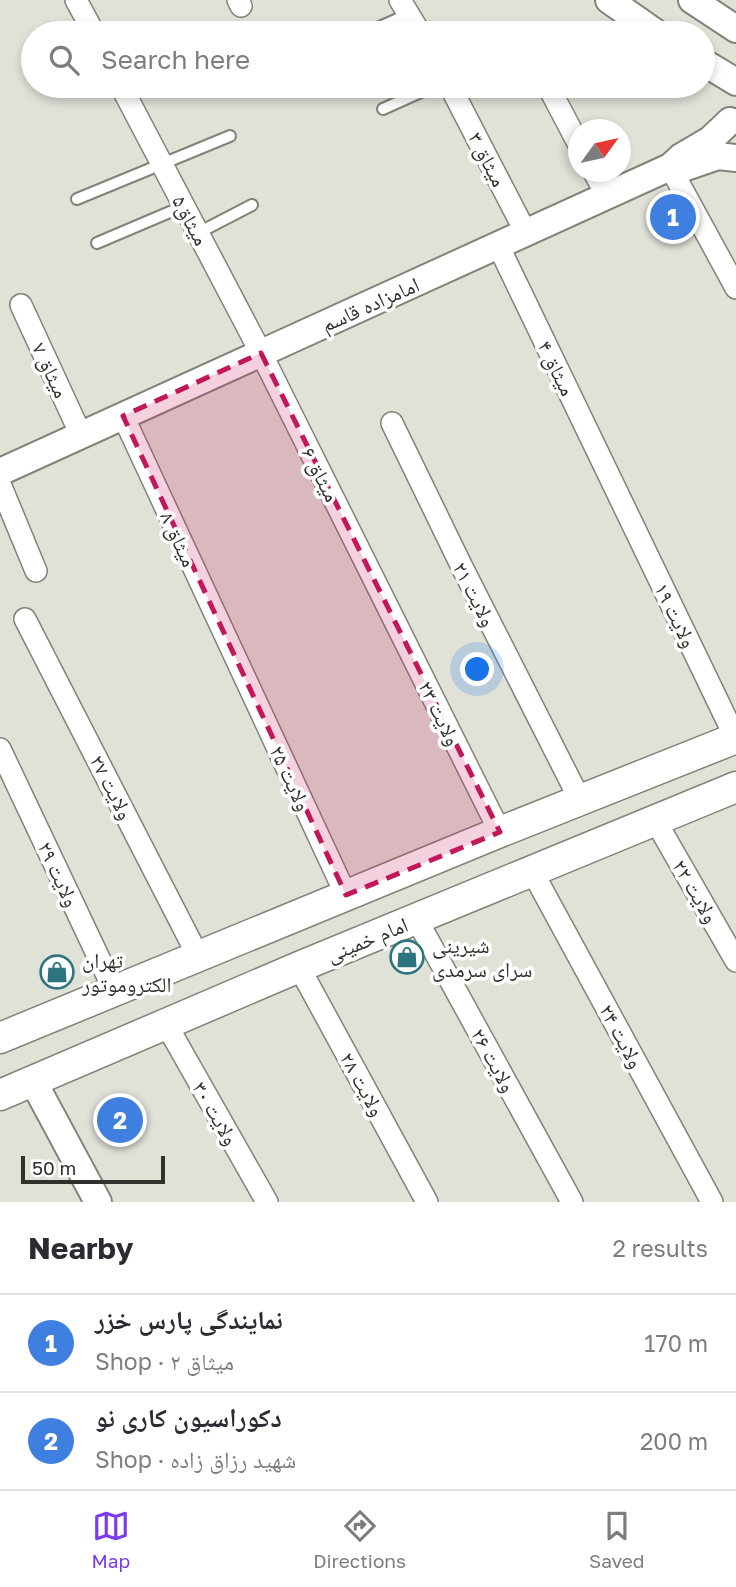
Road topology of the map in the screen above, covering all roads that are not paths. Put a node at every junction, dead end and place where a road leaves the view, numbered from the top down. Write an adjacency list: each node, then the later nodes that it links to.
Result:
1 (76, 0): 5 (street)
2 (609, 0): 7 (street)
3 (692, 0): 8 (street)
4 (405, 7): 6 (lane)
5 (87, 21)
6 (384, 21)
7 (639, 21)
8 (736, 29)
9 (715, 69): 10 (street)
10 (736, 82)
11 (127, 98): 21 (street, میثاق۵)
12 (407, 98): 15 (lane)
13 (456, 98): 29 (street, میثاق ۳)
14 (555, 98): 17 (street)
15 (383, 109)
16 (733, 109): 19 (street); 22 (street, امامزاده قاسم)
17 (568, 123)
18 (230, 136): 21 (lane)
19 (736, 148)
20 (736, 158): 22 (street)
21 (162, 165): 25 (lane); 27 (street, میثاق۵)
22 (670, 167): 24 (street, امامزاده قاسم); 32 (street)
23 (599, 182): 24 (street)
24 (607, 196): 29 (street, امامزاده قاسم)
25 (77, 199)
26 (252, 205): 28 (lane)
27 (184, 206): 28 (street, میثاق۵); 30 (lane)
28 (198, 233): 34 (street, میثاق۵)
29 (526, 233): 31 (street, امامزاده قاسم)
30 (97, 243)
31 (498, 245): 34 (street, امامزاده قاسم); 40 (street, میثاق ۴)
32 (736, 288)
33 (21, 305): 37 (street, میثاق ۷)
34 (261, 353): 35 (street, امامزاده قاسم); 42 (street, میثاق ۶)
35 (123, 416): 37 (street, امامزاده قاسم); 44 (street, میثاق ۸)
36 (392, 423): 48 (street, ولایت ۲۱)
37 (81, 435): 38 (street, امامزاده قاسم)
38 (0, 472)
39 (0, 484): 41 (street)
40 (616, 491): 45 (street, ولایت ۱۹)
41 (36, 571)
42 (381, 594): 50 (street, ولایت ۲۳)
43 (25, 619): 54 (street, ولایت ۲۷)
44 (236, 662): 52 (street, ولایت ۲۵)
45 (736, 738): 48 (main road)
46 (2, 753): 57 (street, ولایت ۲۹)
47 (736, 787): 49 (main road, امام خمینی)
48 (580, 800): 50 (main road)
49 (656, 820): 51 (main road, امام خمینی); 55 (street, ولایت ۲۲)
50 (500, 832): 52 (main road)
51 (533, 871): 53 (main road, امام خمینی); 66 (street, ولایت ۲۴)
52 (346, 895): 54 (main road)
53 (416, 919): 56 (main road, امام خمینی); 65 (street, ولایت ۲۶)
54 (198, 956): 57 (main road)
55 (736, 961)
56 (299, 967): 58 (main road, امام خمینی); 64 (street, ولایت ۲۸)
57 (114, 990): 59 (main road)
58 (166, 1024): 60 (main road, امام خمینی); 63 (street, ولایت ۳۰)
59 (0, 1038)
60 (33, 1081): 61 (main road, امام خمینی); 62 (street)
61 (0, 1095)
62 (98, 1202)
63 (267, 1202)
64 (427, 1202)
65 (572, 1202)
66 (712, 1202)

